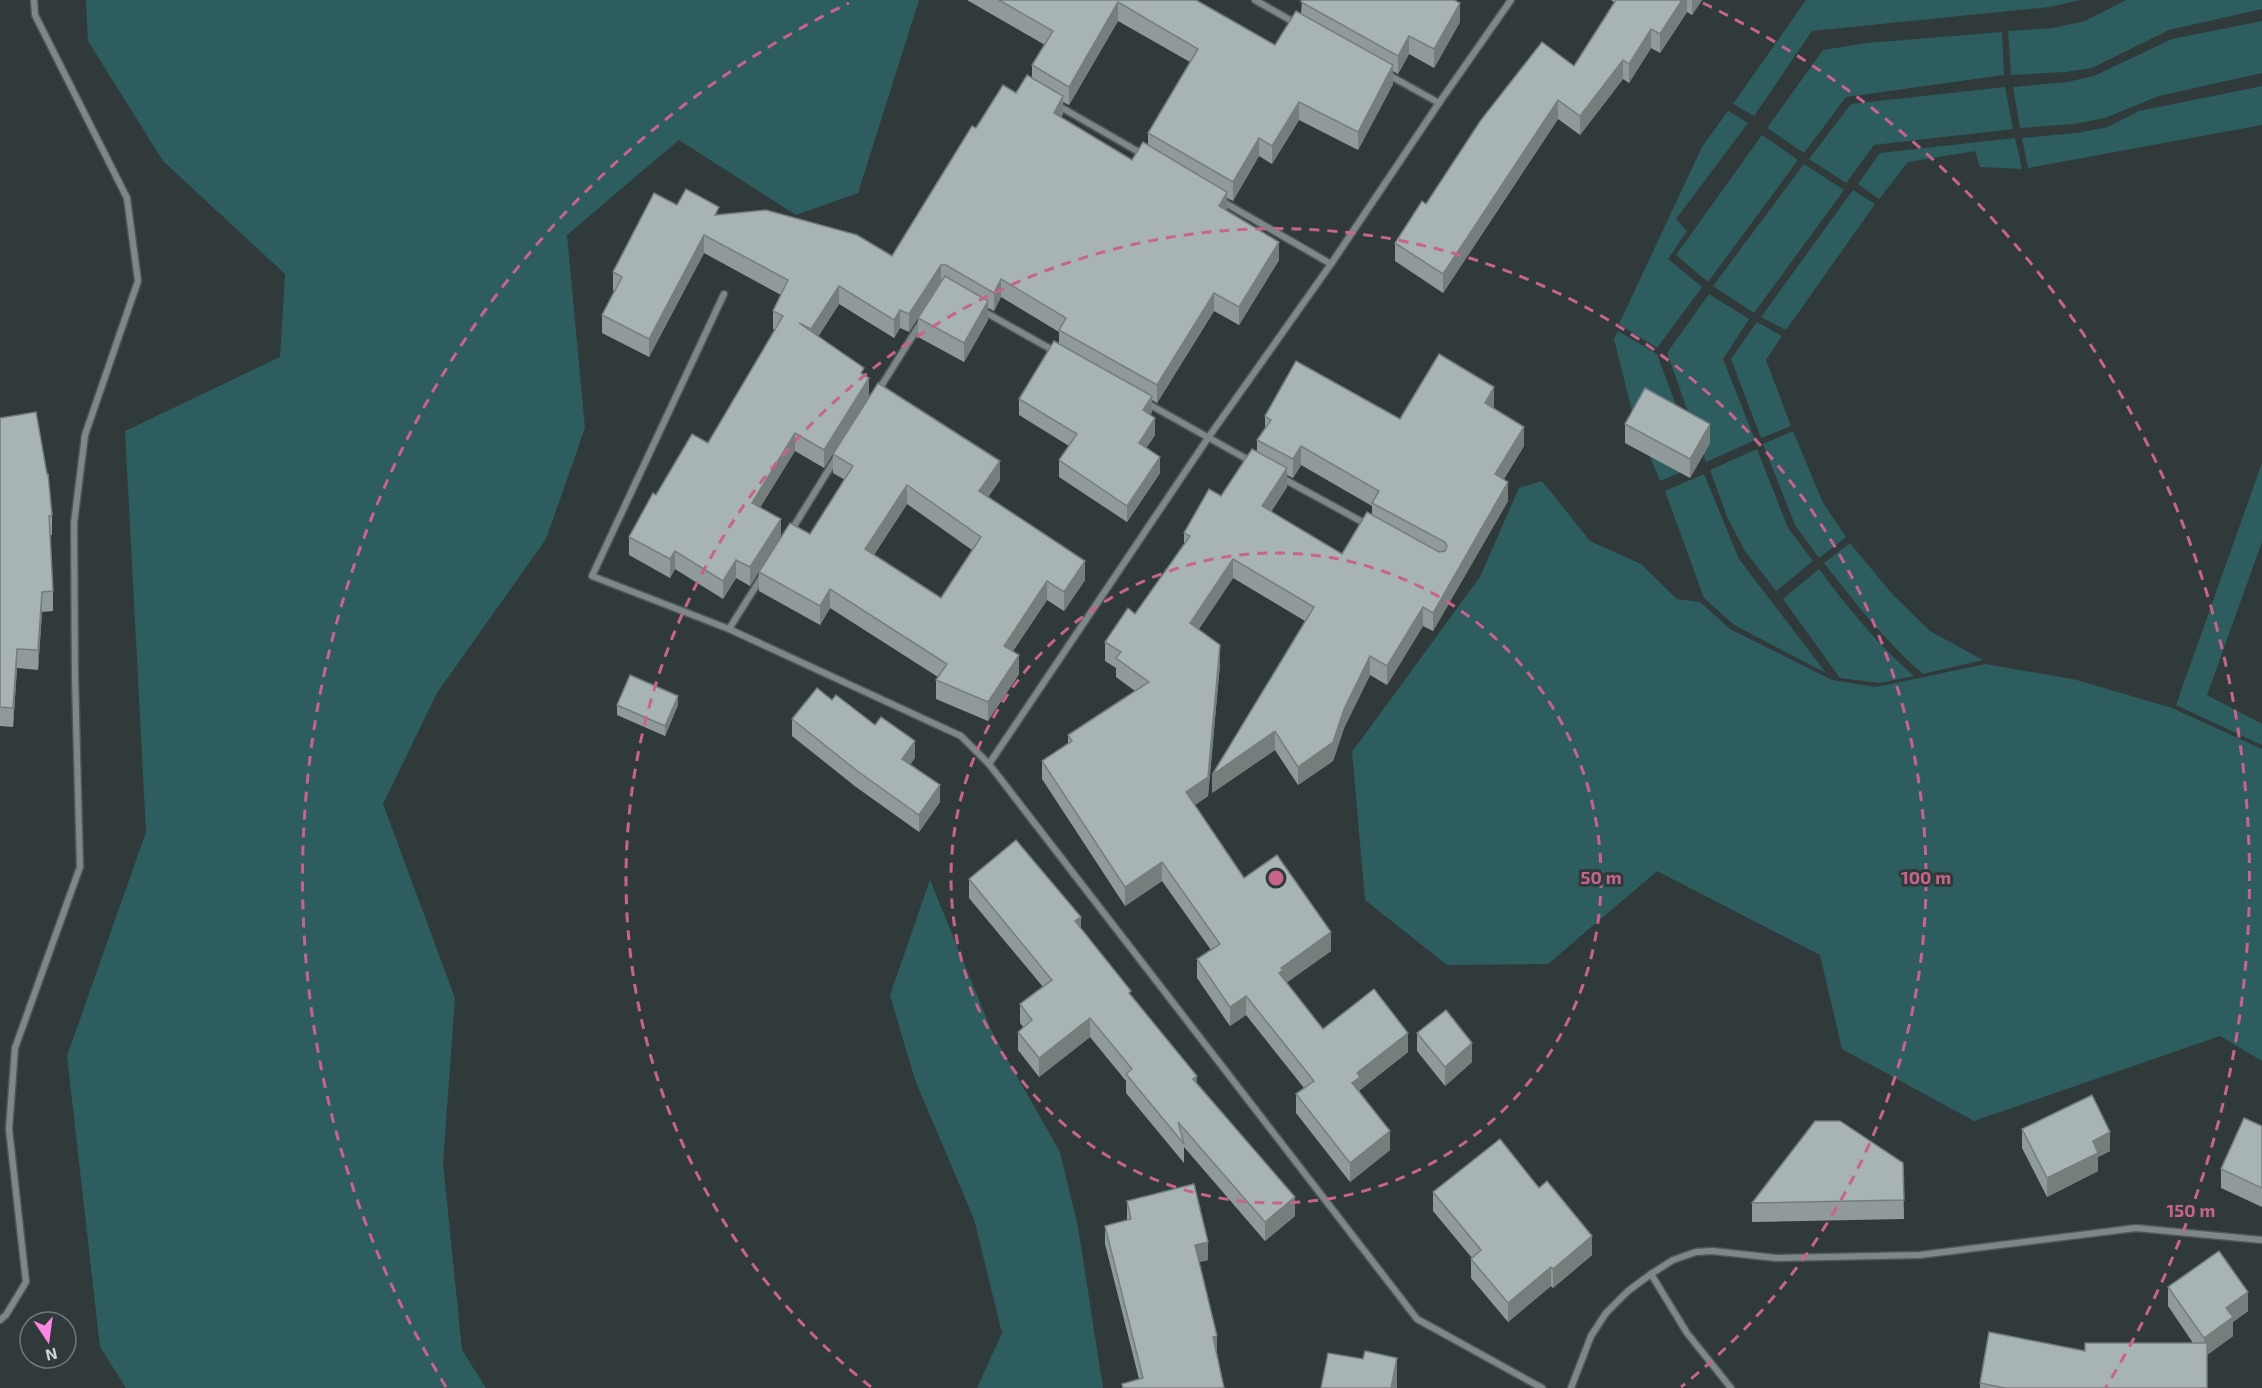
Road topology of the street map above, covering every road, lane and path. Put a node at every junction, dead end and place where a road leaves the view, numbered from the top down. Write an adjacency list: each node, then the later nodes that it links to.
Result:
1 (34, 0): 28 (street)
2 (1254, 0): 4 (street)
3 (1511, 0): 7 (street)
4 (1306, 29)
5 (1377, 69): 7 (street)
6 (1049, 100): 8 (street)
7 (1438, 103): 10 (street)
8 (1150, 159)
9 (1210, 194): 10 (street)
10 (1331, 264): 17 (street)
11 (724, 294): 24 (street)
12 (974, 306): 14 (street)
13 (924, 318): 16 (street)
14 (1065, 357)
15 (1137, 398): 17 (street)
16 (874, 399)
17 (1208, 438): 19 (street); 25 (street)
18 (842, 449): 22 (street)
19 (1259, 466)
20 (1279, 477): 21 (street)
21 (1371, 527)
22 (786, 539)
23 (767, 569): 24 (street)
24 (729, 629): 25 (street)
25 (989, 764): 29 (street)
26 (2262, 1240): 27 (street)
27 (1651, 1274): 30 (street); 31 (street)
28 (0, 1320)
29 (1542, 1388)
30 (1571, 1388)
31 (1731, 1388)

